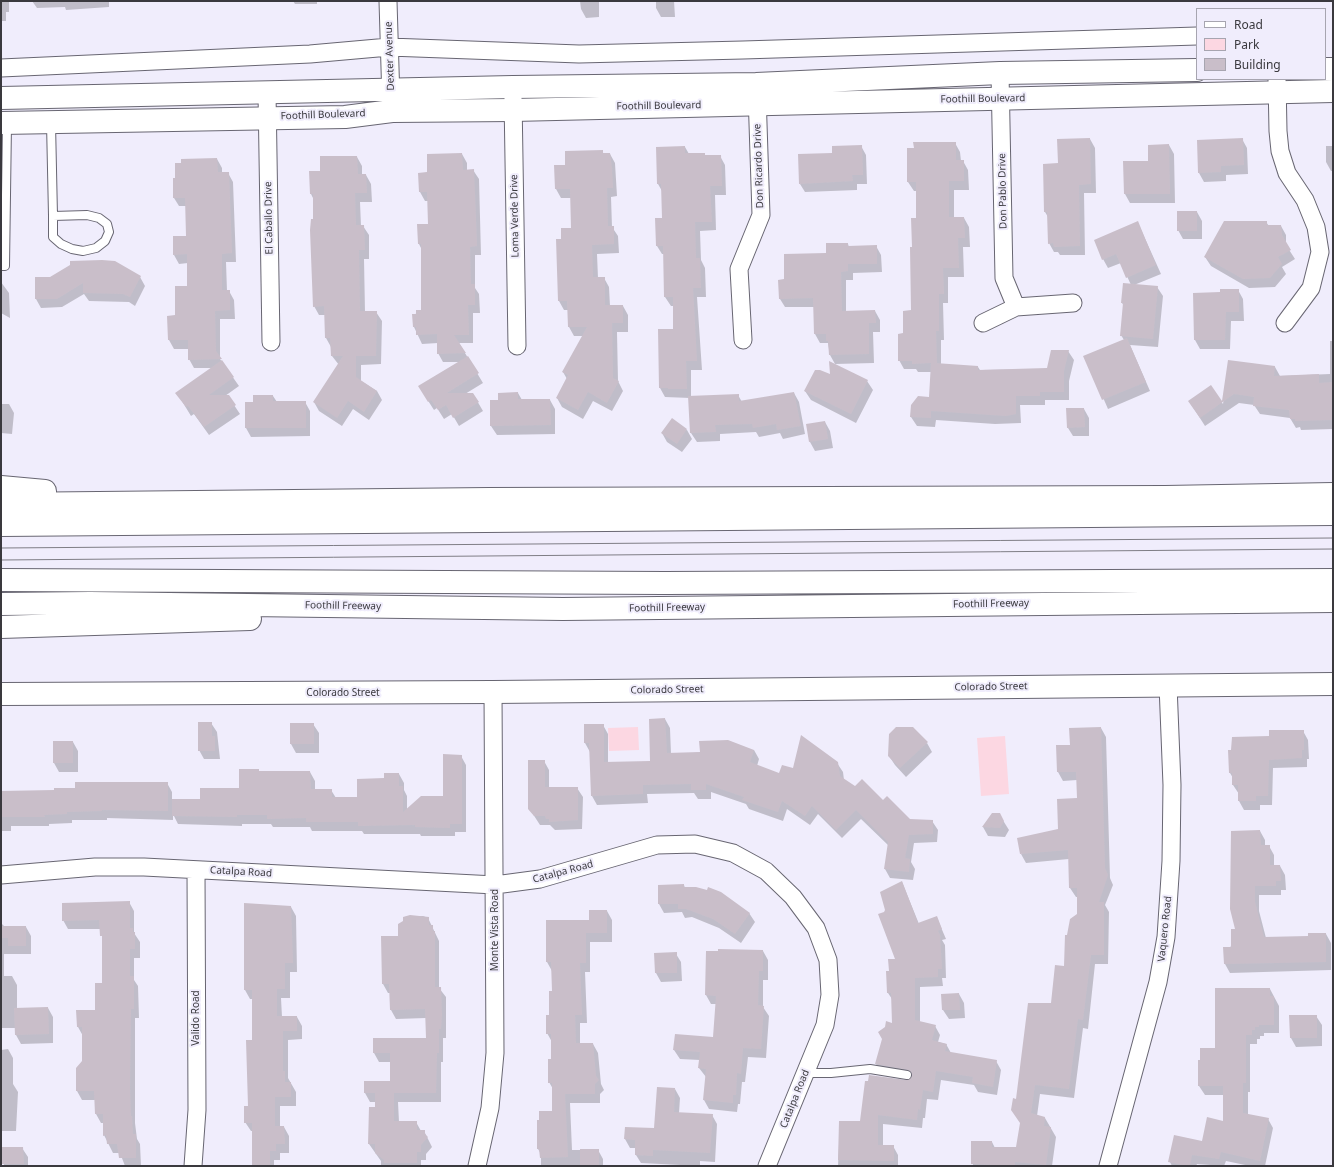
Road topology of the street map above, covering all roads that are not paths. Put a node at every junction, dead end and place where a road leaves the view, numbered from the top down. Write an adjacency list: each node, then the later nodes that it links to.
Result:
1 (388, 1): 3 (street, Dexter Avenue)
2 (1196, 36): 3 (street)
3 (389, 47): 4 (street); 14 (street, Dexter Avenue)
4 (1, 68)
5 (1196, 70): 6 (main road, Foothill Boulevard)
6 (1000, 73): 11 (main road, Foothill Boulevard); 13 (street, Don Pablo Drive)
7 (1276, 86): 9 (main road, Foothill Boulevard); 13 (main road, Foothill Boulevard); 25 (street)
8 (513, 87): 11 (main road, Foothill Boulevard); 14 (main road, Foothill Boulevard); 15 (street, Loma Verde Drive)
9 (1323, 87)
10 (267, 93): 12 (main road, Foothill Boulevard); 14 (main road, Foothill Boulevard); 16 (street, El Caballo Drive)
11 (757, 94): 13 (main road, Foothill Boulevard); 15 (main road, Foothill Boulevard); 26 (street, Don Ricardo Drive)
12 (1, 98)
13 (1001, 98): 23 (street, Don Pablo Drive)
14 (391, 101): 15 (main road, Foothill Boulevard); 16 (main road, Foothill Boulevard)
15 (513, 110): 28 (street, Loma Verde Drive)
16 (267, 117): 17 (main road, Foothill Boulevard); 27 (street, El Caballo Drive)
17 (51, 122): 18 (main road, Foothill Boulevard); 20 (lane)
18 (4, 123): 19 (lane)
19 (4, 195): 21 (lane)
20 (53, 216): 20 (lane)
21 (1, 266)
22 (1073, 304): 23 (street)
23 (1016, 307): 24 (street)
24 (983, 323)
25 (1285, 323)
26 (743, 340)
27 (271, 342)
28 (517, 346)
29 (1, 487): 31 (main road)
30 (1333, 494): 31 (main road)
31 (156, 503): 32 (main road)
32 (1, 504)
33 (1333, 514): 34 (main road)
34 (1, 525)
35 (1, 580): 36 (main road)
36 (1333, 580)
37 (1333, 601): 39 (main road, Foothill Freeway)
38 (1, 604): 39 (main road, Foothill Freeway)
39 (563, 609): 40 (main road)
40 (1, 627)
41 (1333, 684): 42 (main road, Colorado Street)
42 (1168, 685): 43 (main road, Colorado Street); 53 (street, Vaquero Road)
43 (493, 692): 44 (main road, Colorado Street); 47 (street, Monte Vista Road)
44 (1, 694)
45 (196, 870): 46 (street, Catalpa Road); 47 (street, Catalpa Road); 50 (street, Valido Road)
46 (1, 875)
47 (495, 885): 48 (street, Catalpa Road); 51 (street, Monte Vista Road)
48 (806, 1073): 49 (lane); 52 (street, Catalpa Road)
49 (907, 1075)
50 (192, 1166)
51 (477, 1166)
52 (767, 1166)
53 (1108, 1166)

